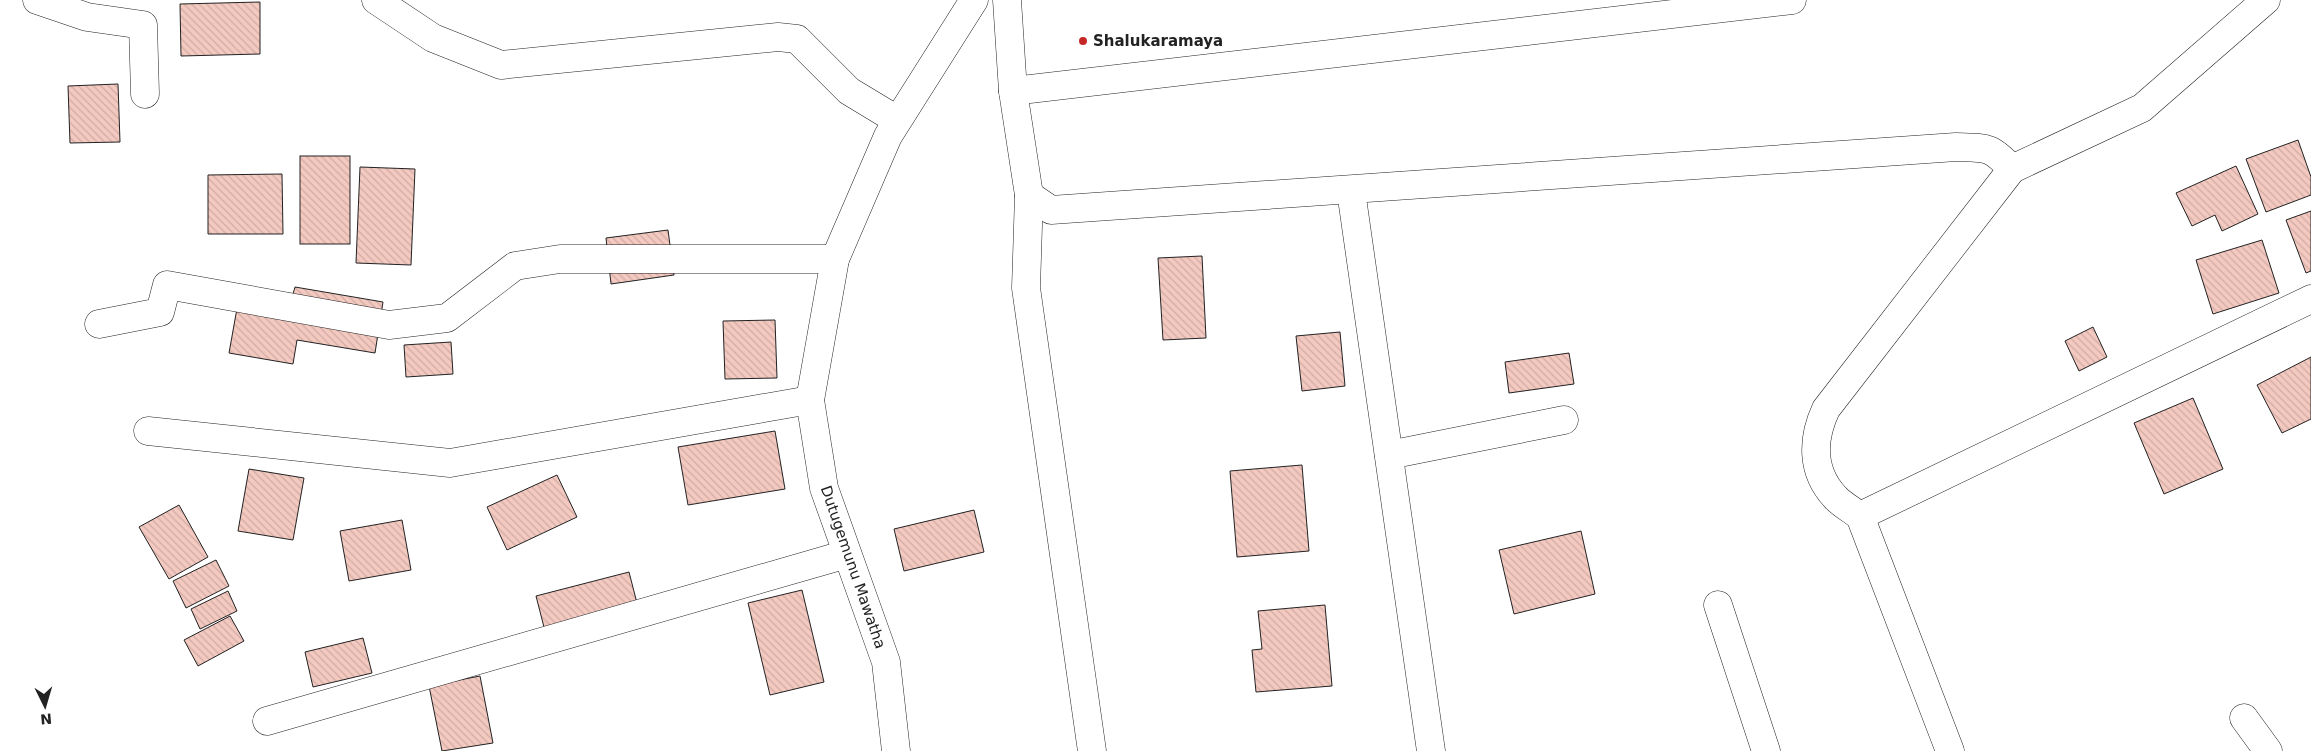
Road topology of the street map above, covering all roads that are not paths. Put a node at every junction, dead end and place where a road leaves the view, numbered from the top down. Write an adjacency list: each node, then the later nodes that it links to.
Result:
1 (38, 0): 8 (street)
2 (376, 0): 9 (street)
3 (974, 0): 9 (street, Dutugemunu Mawatha)
4 (1007, 0): 7 (street)
5 (1792, 0): 7 (street)
6 (2266, 0): 10 (street)
7 (1013, 91): 12 (street)
8 (145, 94)
9 (897, 120): 13 (street, Dutugemunu Mawatha)
10 (2012, 169): 11 (street); 20 (street)
11 (1352, 191): 12 (street); 19 (street)
12 (1029, 195): 27 (street)
13 (835, 259): 15 (street); 16 (street, Dutugemunu Mawatha)
14 (2311, 298): 20 (street)
15 (99, 324)
16 (810, 400): 18 (street); 21 (street, Dutugemunu Mawatha)
17 (1564, 420): 19 (street)
18 (148, 431)
19 (1389, 455): 28 (street)
20 (1860, 516): 25 (street)
21 (847, 554): 24 (street); 26 (street, Dutugemunu Mawatha)
22 (1718, 605): 29 (street)
23 (2244, 718): 30 (street)
24 (268, 721)
25 (1948, 750)
26 (896, 751)
27 (1092, 751)
28 (1431, 751)
29 (1766, 751)
30 (2268, 751)

